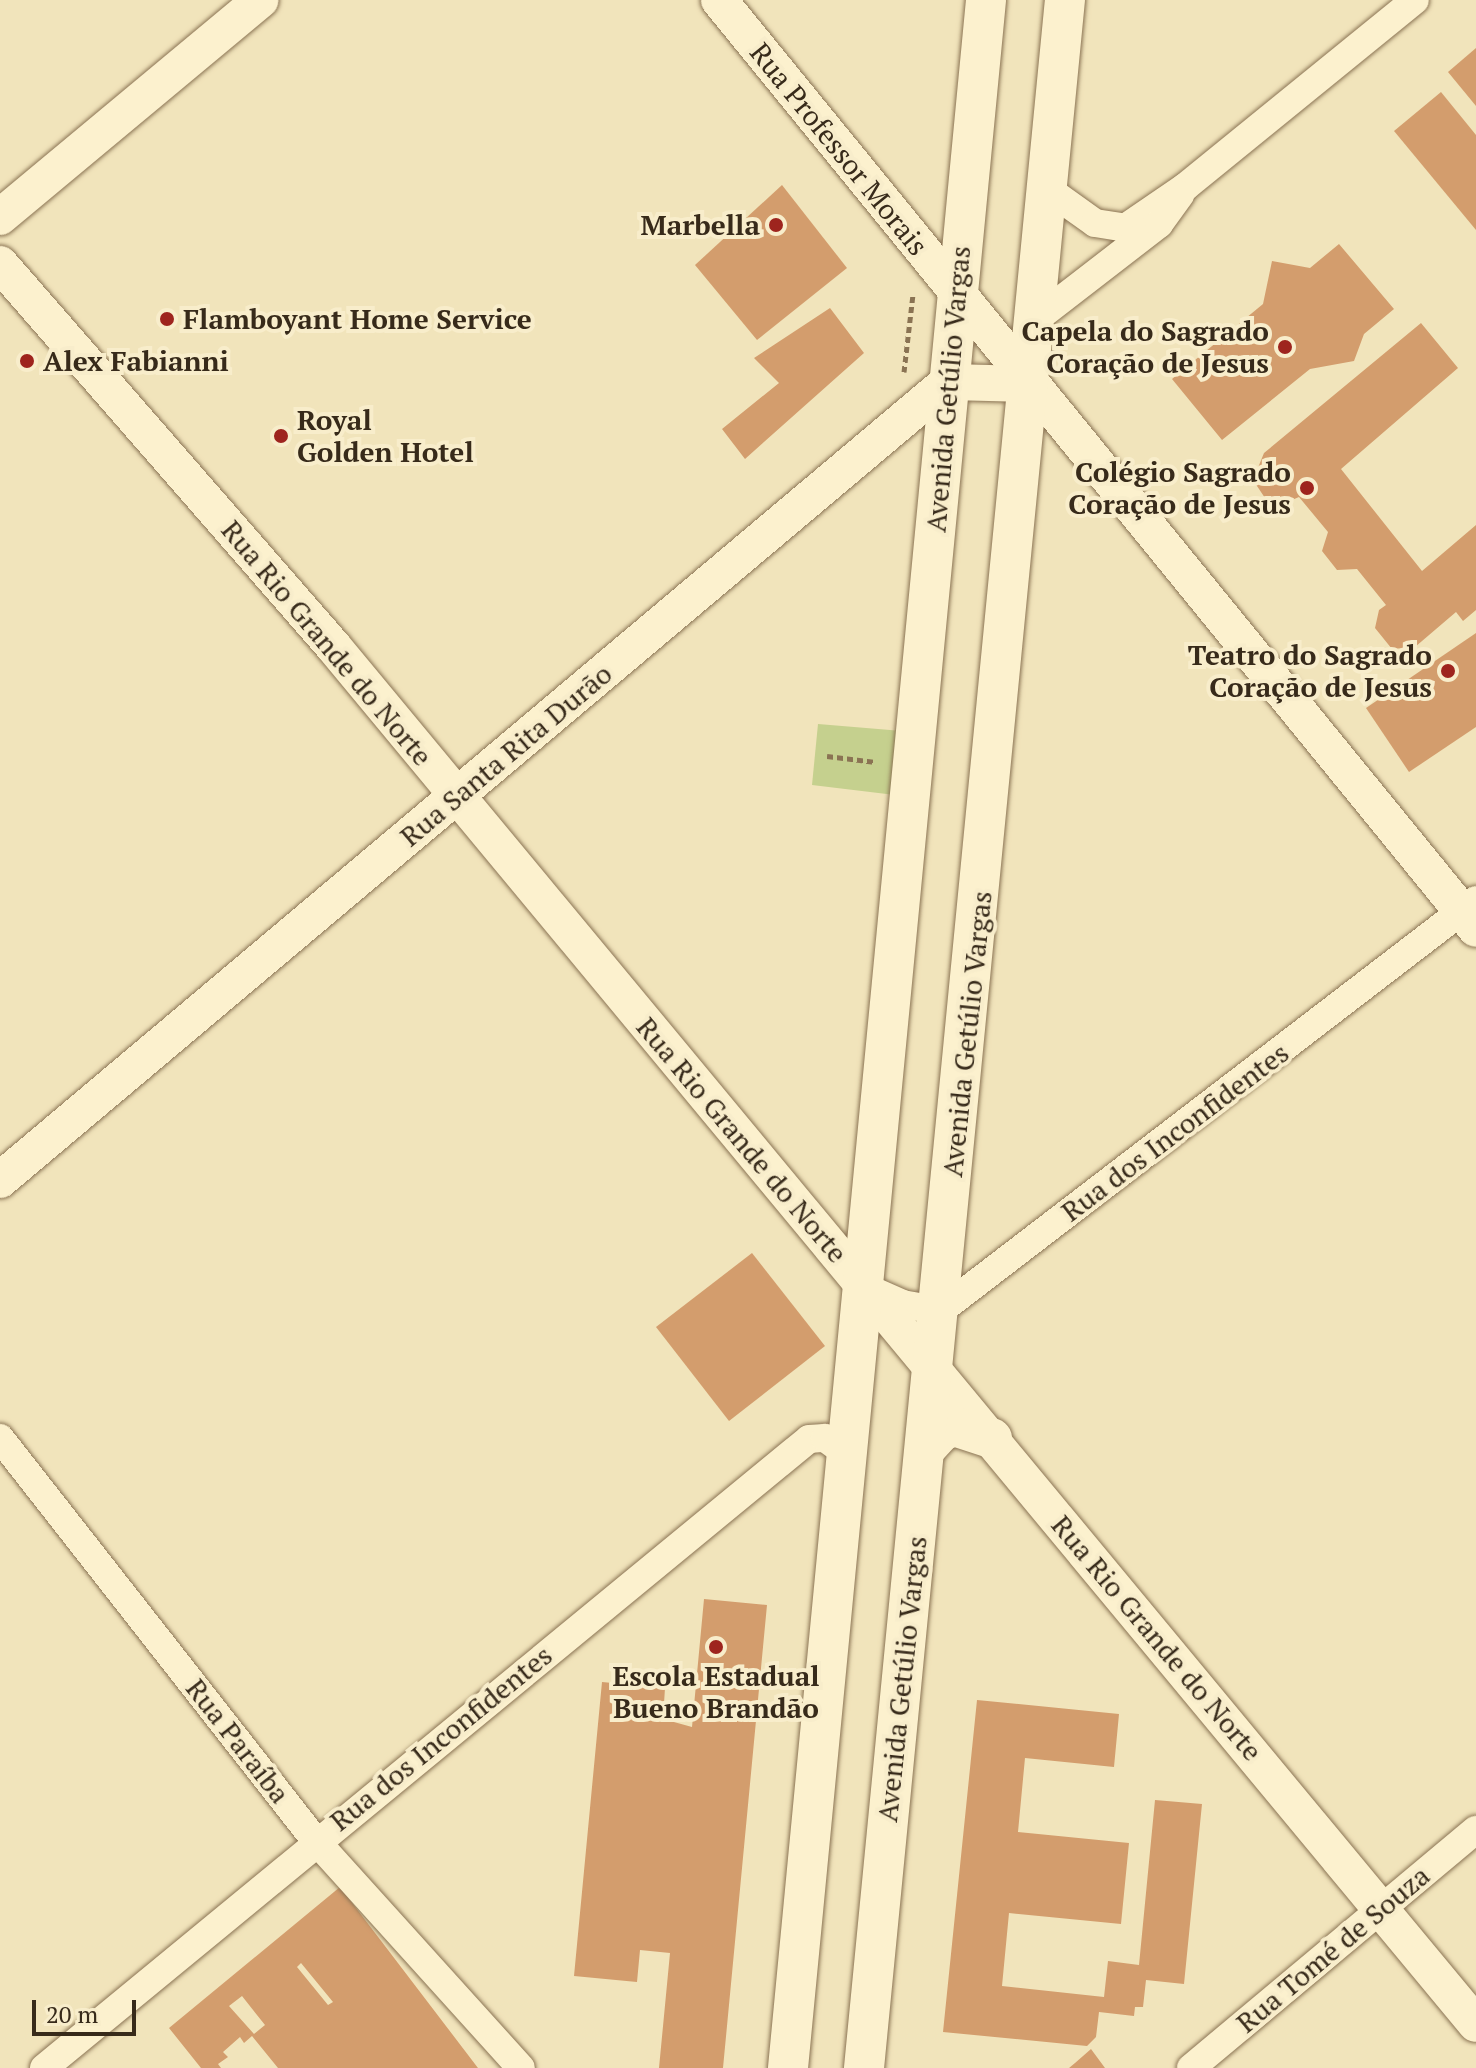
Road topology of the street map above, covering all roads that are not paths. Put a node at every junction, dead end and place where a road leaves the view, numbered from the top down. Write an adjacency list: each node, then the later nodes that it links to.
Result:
1 (260, 0): 8 (street)
2 (719, 0): 10 (street, Rua Professor Morais)
3 (986, 0): 10 (main road, Avenida Getúlio Vargas)
4 (1065, 0): 7 (main road, Avenida Getúlio Vargas)
5 (1415, 0): 6 (street)
6 (1185, 187): 7 (street); 11 (street)
7 (1046, 188): 11 (main road, Avenida Getúlio Vargas)
8 (0, 217)
9 (0, 264): 14 (street, Rua Rio Grande do Norte)
10 (956, 295): 12 (main road, Avenida Getúlio Vargas); 13 (street, Rua Professor Morais)
11 (1035, 320): 13 (main road, Avenida Getúlio Vargas)
12 (948, 382): 13 (street); 14 (street, Rua Santa Rita Durão); 17 (main road, Avenida Getúlio Vargas)
13 (1030, 384): 15 (street, Rua Professor Morais); 18 (main road, Avenida Getúlio Vargas)
14 (457, 797): 16 (street, Rua Santa Rita Durão); 17 (street, Rua Rio Grande do Norte)
15 (1471, 914): 18 (street, Rua dos Inconfidentes)
16 (0, 1180)
17 (861, 1284): 18 (street); 19 (street, Rua Rio Grande do Norte); 23 (main road, Avenida Getúlio Vargas)
18 (940, 1311): 19 (main road, Avenida Getúlio Vargas)
19 (936, 1370): 21 (street, Rua Rio Grande do Norte); 22 (main road, Avenida Getúlio Vargas)
20 (0, 1438): 25 (street, Rua Paraíba)
21 (992, 1438): 22 (main road); 26 (street, Rua Rio Grande do Norte)
22 (926, 1448): 31 (main road, Avenida Getúlio Vargas)
23 (847, 1454): 25 (street, Rua dos Inconfidentes); 30 (main road, Avenida Getúlio Vargas)
24 (1476, 1830): 26 (street, Rua Tomé de Souza)
25 (315, 1840): 28 (street, Rua dos Inconfidentes); 29 (street, Rua Paraíba)
26 (1381, 1908): 27 (street, Rua Rio Grande do Norte); 32 (street, Rua Tomé de Souza)
27 (1476, 2024)
28 (44, 2068)
29 (521, 2068)
30 (788, 2068)
31 (864, 2068)
32 (1191, 2068)

